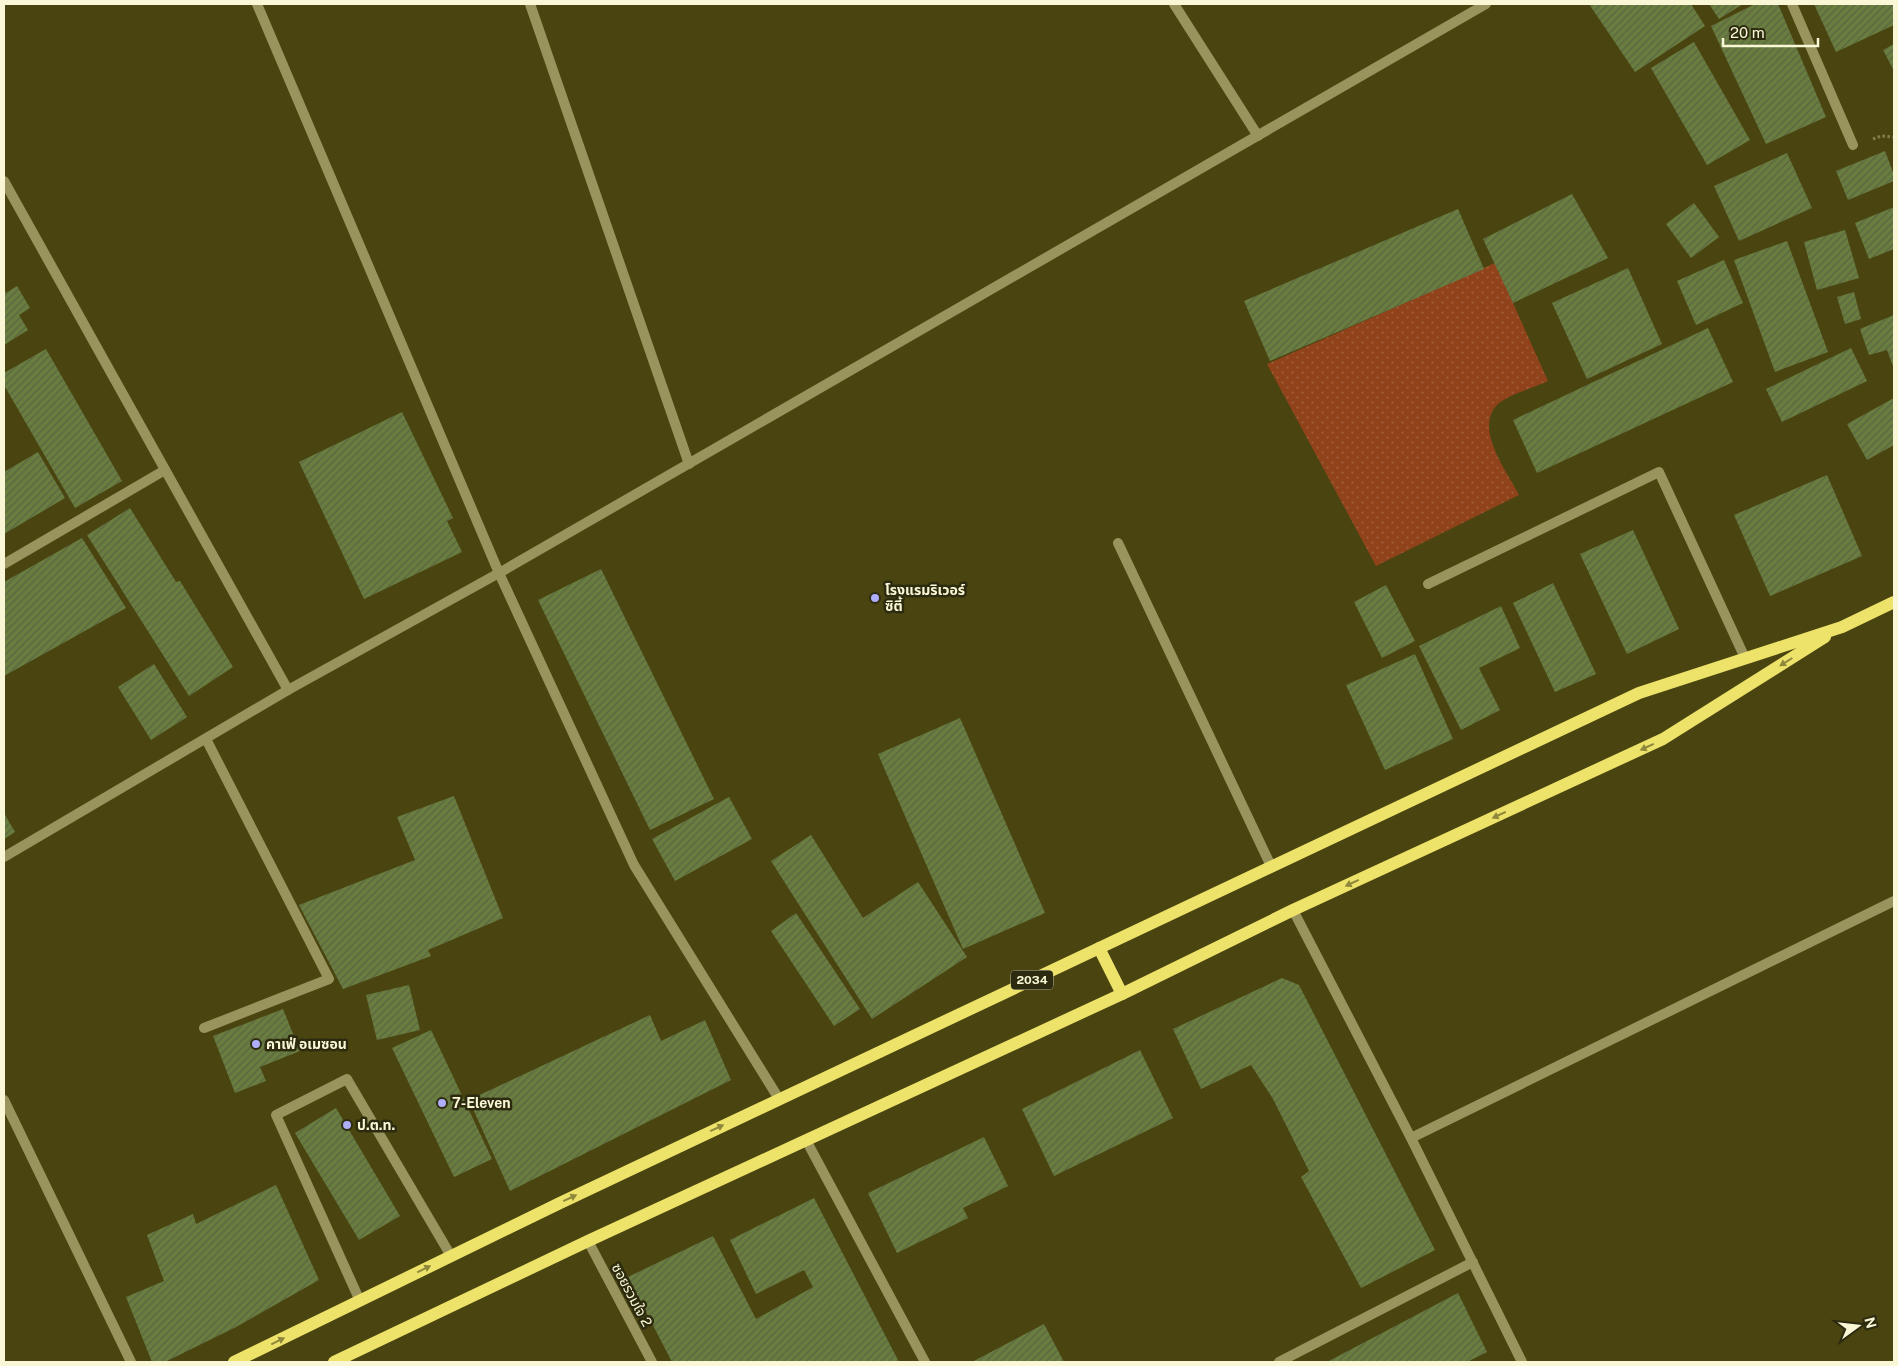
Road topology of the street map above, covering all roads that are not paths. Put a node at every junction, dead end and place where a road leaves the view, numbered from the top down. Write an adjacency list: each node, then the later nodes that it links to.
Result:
1 (257, 4): 13 (street)
2 (530, 4): 9 (street)
3 (1174, 4): 6 (street)
4 (1486, 4): 6 (street)
5 (1792, 4): 7 (street)
6 (1258, 136): 9 (street)
7 (1853, 145)
8 (4, 181): 10 (street)
9 (689, 464): 13 (street)
10 (165, 470): 12 (street); 18 (street)
11 (1118, 543): 21 (street)
12 (4, 564)
13 (499, 573): 18 (street); 27 (street)
14 (1428, 584): 17 (street)
15 (1894, 602): 16 (main road)
16 (1842, 627): 17 (main road, 2034); 23 (main road, one-way to 23)
17 (1745, 658): 21 (main road, 2034)
18 (288, 690): 19 (street)
19 (206, 739): 20 (street); 26 (street)
20 (4, 857)
21 (1271, 866): 24 (main road, 2034)
22 (1894, 901): 29 (street)
23 (1292, 910): 25 (main road); 29 (street)
24 (1099, 948): 25 (main road); 27 (main road, 2034)
25 (1122, 994): 30 (main road)
26 (204, 1028)
27 (779, 1099): 32 (main road, 2034, one-way to 27)
28 (4, 1100): 35 (street)
29 (1411, 1138): 33 (street)
30 (806, 1140): 31 (main road); 39 (street)
31 (588, 1241): 37 (main road); 38 (street, ซอยรวมใจ 2)
32 (451, 1256): 34 (main road, 2034, one-way to 32); 34 (street)
33 (1473, 1262): 40 (street); 41 (street)
34 (360, 1301): 36 (main road, 2034, one-way to 34)
35 (131, 1362)
36 (234, 1362)
37 (334, 1362)
38 (652, 1362)
39 (925, 1362)
40 (1280, 1362)
41 (1522, 1362)

